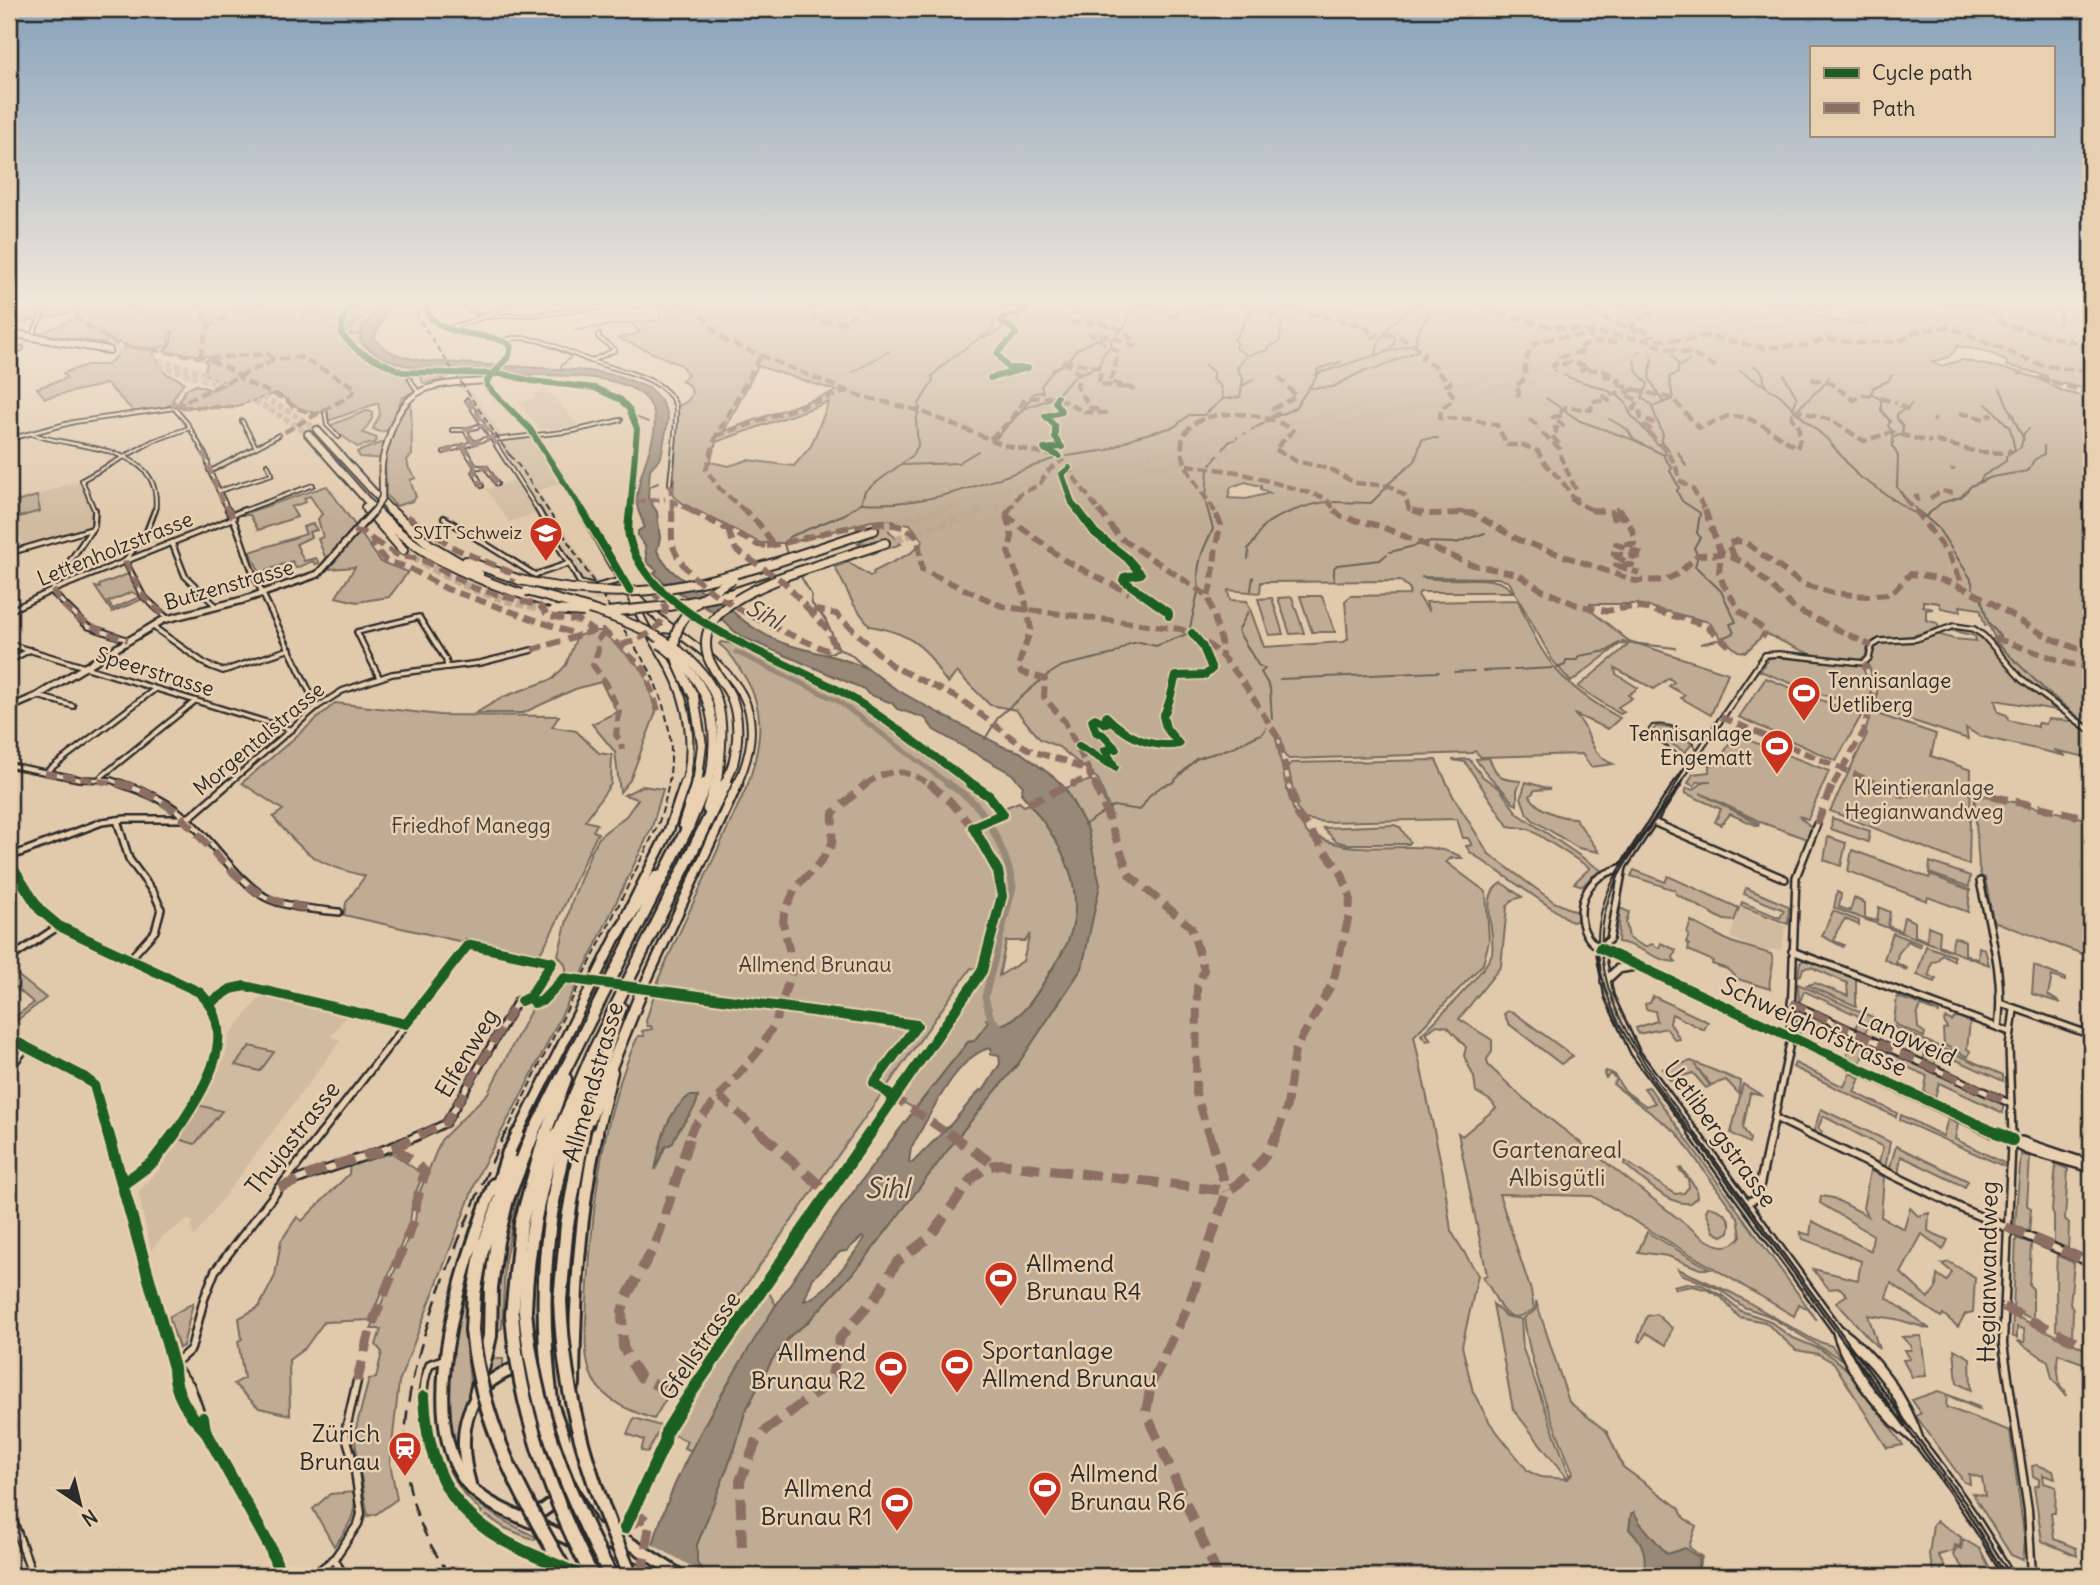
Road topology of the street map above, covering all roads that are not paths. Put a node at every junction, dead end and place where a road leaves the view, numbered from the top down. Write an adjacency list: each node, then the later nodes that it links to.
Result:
1 (493, 374): 4 (main road)
2 (632, 374): 31 (street)
3 (410, 379): 5 (street)
4 (486, 381): 5 (main road); 17 (main road, Allmendstrasse)
5 (414, 394): 53 (main road, Butzenstrasse, bridge)
6 (467, 400): 10 (street)
7 (325, 411): 19 (street)
8 (621, 419): 17 (street)
9 (242, 421): 24 (street)
10 (483, 425): 14 (street); 20 (street)
11 (189, 428): 15 (street); 26 (street); 29 (street)
12 (317, 430): 40 (highway)
13 (452, 430): 14 (street)
14 (465, 430): 22 (street)
15 (32, 434): 21 (street); 26 (street)
16 (307, 434): 33 (highway)
17 (534, 434): 20 (street); 48 (main road, Allmendstrasse)
18 (279, 435): 24 (street)
19 (339, 437)
20 (493, 438): 22 (street); 47 (street)
21 (9, 439)
22 (473, 443): 23 (street)
23 (463, 446): 25 (street); 28 (street)
24 (256, 447): 29 (street)
25 (444, 452)
26 (125, 457): 38 (street); 45 (street)
27 (267, 464): 35 (street)
28 (476, 467): 30 (street); 34 (street)
29 (211, 471): 35 (street)
30 (497, 484)
31 (670, 484)
32 (313, 485): 36 (street, Lettenholzstrasse)
33 (352, 485): 43 (highway); 50 (highway)
34 (482, 486)
35 (219, 491): 36 (street)
36 (233, 517): 41 (street, Lettenholzstrasse); 53 (street)
37 (444, 518): 47 (street)
38 (93, 529): 44 (street); 51 (street)
39 (874, 530): 46 (highway)
40 (424, 540): 46 (highway, bridge); 50 (highway)
41 (172, 543): 45 (street, Lettenholzstrasse); 54 (street)
42 (885, 543): 49 (highway)
43 (403, 550)
44 (9, 553)
45 (125, 561): 51 (street, Lettenholzstrasse); 57 (street)
46 (777, 562): 87 (highway, bridge)
47 (570, 563): 48 (street)
48 (623, 579): 52 (main road, Allmendstrasse)
49 (777, 580): 55 (highway, bridge); 86 (highway, bridge)
50 (497, 584): 79 (highway, bridge)
51 (53, 590): 56 (street, Lettenholzstrasse); 61 (street)
52 (629, 591): 59 (main road, Allmendstrasse); 60 (main road, Allmendstrasse)
53 (264, 593): 54 (main road, Butzenstrasse); 63 (street)
54 (216, 606): 57 (main road, Butzenstrasse)
55 (554, 610)
56 (9, 611)
57 (167, 618): 58 (main road, Butzenstrasse)
58 (151, 626): 61 (main road, Butzenstrasse); 63 (street)
59 (674, 630): 60 (main road); 104 (main road, Allmendstrasse)
60 (653, 636): 95 (main road, Allmendstrasse)
61 (128, 640): 67 (main road, Butzenstrasse)
62 (9, 644): 64 (street, Speerstrasse)
63 (290, 649): 74 (street)
64 (30, 650): 66 (street); 67 (street, Speerstrasse)
65 (532, 650): 68 (street, Morgentalstrasse)
66 (9, 661)
67 (84, 667): 70 (street, Speerstrasse); 71 (main road, Butzenstrasse)
68 (447, 667): 69 (street, Morgentalstrasse); 69 (street)
69 (379, 677): 74 (street, Morgentalstrasse)
70 (155, 689): 72 (street, Speerstrasse); 80 (street)
71 (37, 696): 73 (street); 75 (main road, Butzenstrasse)
72 (196, 701): 76 (street, Speerstrasse); 81 (street)
73 (73, 706)
74 (317, 707): 76 (street, Morgentalstrasse)
75 (9, 708)
76 (293, 730): 82 (street, Morgentalstrasse)
77 (2091, 731): 84 (street)
78 (9, 765): 80 (street)
79 (715, 772): 86 (highway); 89 (highway)
80 (45, 773): 81 (street)
81 (100, 778): 82 (street)
82 (186, 819): 83 (street, Morgentalstrasse); 93 (street)
83 (117, 820): 88 (street, Morgentalstrasse); 100 (street)
84 (1653, 822): 90 (street); 91 (street)
85 (1817, 824): 98 (street)
86 (698, 837): 102 (highway)
87 (673, 851): 89 (highway); 95 (highway)
88 (9, 860): 94 (street)
89 (668, 865): 105 (highway)
90 (1623, 867): 97 (street); 97 (street)
91 (1785, 879)
92 (1980, 881): 109 (street)
93 (339, 912)
94 (59, 926): 99 (street); 100 (street)
95 (617, 935): 125 (main road, Allmendstrasse)
96 (467, 946): 111 (street, Thujastrasse)
97 (1600, 948): 101 (main road, Schweighofstrasse); 103 (main road, Uetlibergstrasse)
98 (1792, 951): 108 (street); 112 (street)
99 (9, 960)
100 (129, 960): 107 (street)
101 (1637, 965): 103 (main road); 116 (main road, Schweighofstrasse)
102 (635, 969): 115 (highway); 124 (highway)
103 (1605, 981): 129 (main road, Uetlibergstrasse)
104 (641, 993): 124 (highway); 142 (main road, Allmendstrasse)
105 (602, 999): 119 (highway); 131 (highway)
106 (518, 1000): 128 (street, Elfenweg)
107 (211, 1003): 111 (street); 127 (street)
108 (1791, 1003): 116 (street); 121 (street, Langweid)
109 (2003, 1004): 110 (street); 112 (street)
110 (2014, 1010): 113 (street, Hegianwandweg); 114 (street)
111 (405, 1024): 128 (street, Thujastrasse)
112 (1998, 1027): 113 (street)
113 (2010, 1032): 121 (street, Hegianwandweg)
114 (2091, 1035)
115 (601, 1036): 134 (highway); 140 (highway)
116 (1790, 1037): 122 (street); 123 (main road, Schweighofstrasse)
117 (10, 1041): 118 (main road)
118 (26, 1048): 120 (street); 127 (main road)
119 (578, 1048): 134 (highway); 139 (highway)
120 (9, 1087)
121 (2009, 1102): 123 (street, Hegianwandweg)
122 (1775, 1118): 129 (street); 130 (street)
123 (2012, 1140): 126 (main road, Schweighofstrasse); 130 (street, Hegianwandweg)
124 (580, 1147): 149 (highway, bridge)
125 (509, 1152): 131 (highway); 136 (main road, Allmendstrasse)
126 (2090, 1167)
127 (122, 1184): 137 (main road)
128 (279, 1188): 137 (street, Thujastrasse)
129 (1744, 1203): 135 (main road, Uetlibergstrasse)
130 (2006, 1227): 132 (street); 162 (street, Hegianwandweg)
131 (482, 1250): 154 (highway, bridge)
132 (2091, 1263)
133 (761, 1290): 146 (street, Gfellstrasse)
134 (519, 1313): 156 (highway, bridge); 158 (highway, bridge)
135 (1837, 1329): 141 (main road, Uetlibergstrasse); 141 (main road, Uetlibergstrasse)
136 (447, 1359): 143 (main road, Allmendstrasse); 155 (street)
137 (173, 1367): 151 (main road)
138 (357, 1381): 148 (street)
139 (476, 1395): 140 (main road); 143 (main road)
140 (551, 1401): 142 (main road)
141 (1919, 1442): 161 (main road, Uetlibergstrasse)
142 (576, 1470): 145 (main road); 146 (main road, Allmendstrasse)
143 (473, 1489): 145 (main road, Allmendstrasse)
144 (9, 1510): 150 (street)
145 (527, 1520): 147 (main road, Allmendstrasse)
146 (619, 1538): 160 (main road, Allmendstrasse)
147 (579, 1543): 149 (main road, Allmendstrasse); 157 (main road)
148 (334, 1559): 152 (street); 153 (street)
149 (633, 1574): 159 (main road, Allmendstrasse)
150 (33, 1576)
151 (281, 1576)
152 (312, 1576)
153 (344, 1576)
154 (568, 1576)
155 (581, 1576)
156 (592, 1576)
157 (604, 1576)
158 (611, 1576)
159 (650, 1576)
160 (681, 1576)
161 (2009, 1576)
162 (2032, 1576)

